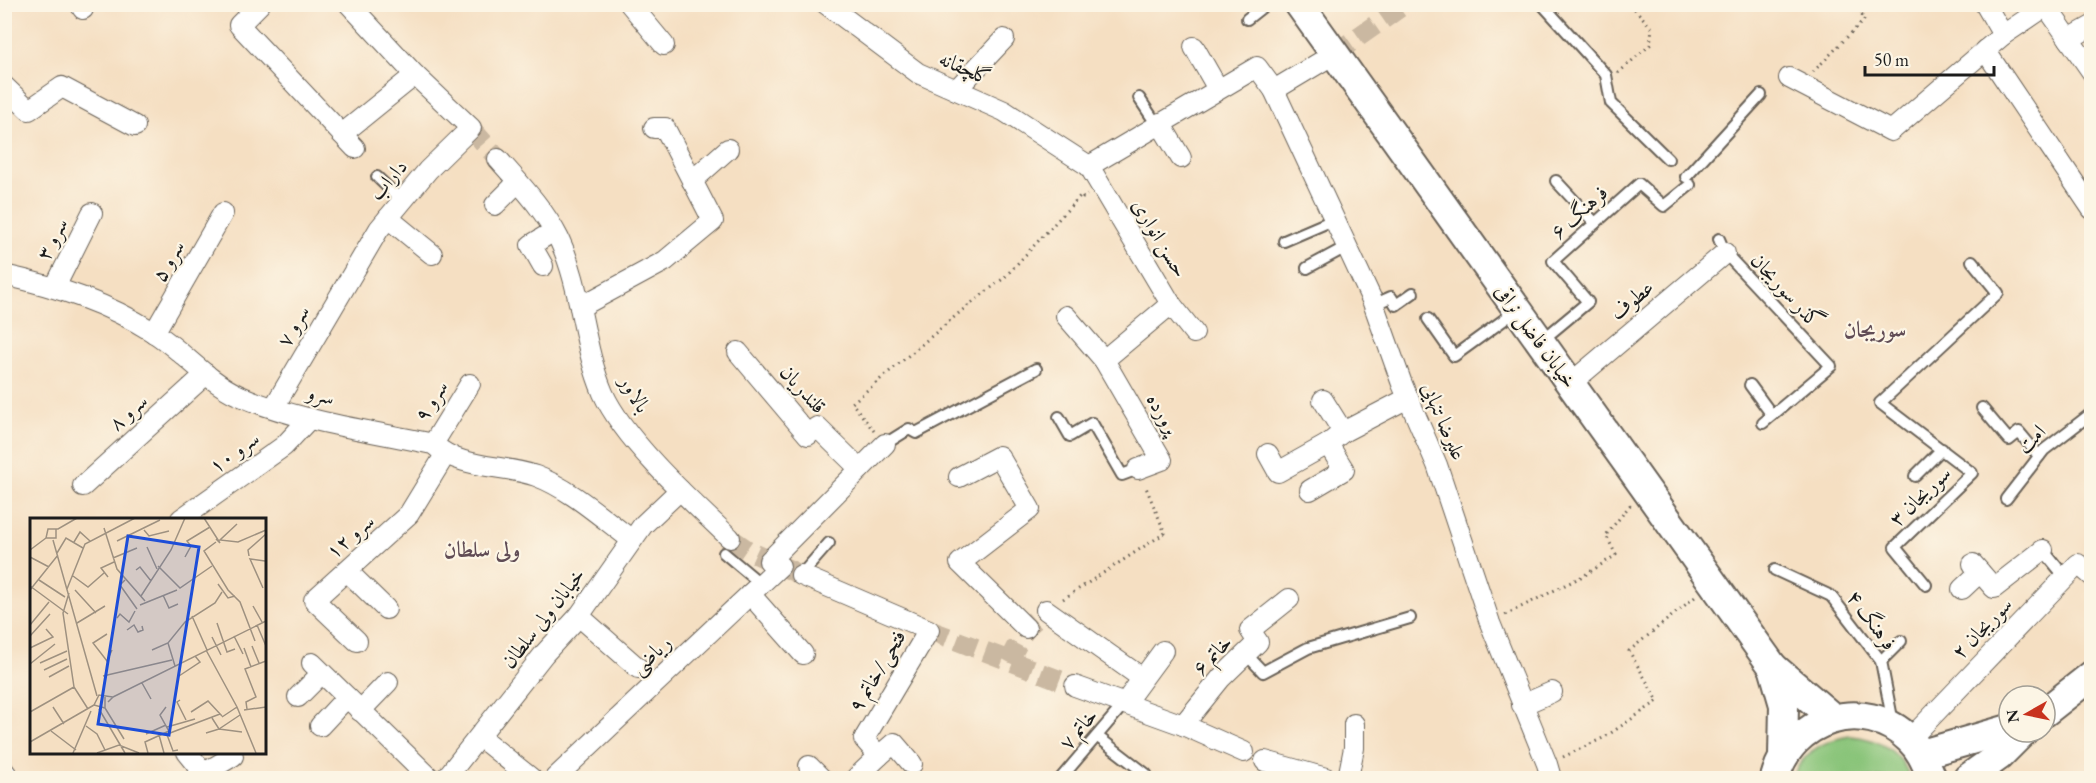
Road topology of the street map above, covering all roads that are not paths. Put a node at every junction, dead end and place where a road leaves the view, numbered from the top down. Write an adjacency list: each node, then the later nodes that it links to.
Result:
1 (260, 4): 20 (street)
2 (630, 4): 15 (street)
3 (826, 4): 24 (street, گلچقانه)
4 (1266, 4): 10 (lane)
5 (1299, 4): 18 (main road, خیابان فاضل نراقی)
6 (1542, 4): 34 (lane)
7 (1985, 4): 12 (street)
8 (2048, 5): 12 (street); 14 (street)
9 (356, 6): 20 (street)
10 (1247, 19)
11 (2091, 26): 14 (street)
12 (2003, 35): 17 (street)
13 (1004, 39): 24 (street)
14 (2069, 39): 19 (street)
15 (664, 45)
16 (1194, 47): 23 (street)
17 (1985, 50): 21 (street); 42 (street)
18 (1334, 54): 25 (street); 63 (main road, خیابان فاضل نراقی)
19 (2091, 72)
20 (415, 75): 40 (street, داراب)
21 (1795, 81)
22 (4, 86): 29 (street)
23 (1218, 89): 25 (street, علیرضا تنهایی); 28 (street)
24 (956, 90): 35 (street, گلچقانه)
25 (1274, 90): 46 (street, علیرضا تنهایی)
26 (1761, 95): 47 (lane, فرهنگ ۶)
27 (1139, 98): 28 (lane)
28 (1158, 124): 32 (street); 35 (street)
29 (135, 126)
30 (654, 128): 37 (street)
31 (728, 149): 37 (street)
32 (1181, 158)
33 (498, 159): 39 (street, بالاور)
34 (1668, 159)
35 (1089, 166): 60 (street, حسن انواری)
36 (377, 177): 40 (lane)
37 (692, 181): 62 (street)
38 (1556, 181): 47 (lane)
39 (518, 182): 41 (street); 48 (street, بالاور)
40 (402, 201): 45 (street, داراب)
41 (495, 205)
42 (2091, 209)
43 (92, 213): 58 (street, سرو ۳)
44 (223, 213): 66 (street, سرو ۵)
45 (388, 218): 52 (street); 56 (street, داراب)
46 (1333, 219): 49 (lane); 50 (street, علیرضا تنهایی)
47 (1595, 223): 68 (lane, فرهنگ ۶)
48 (554, 231): 54 (street); 62 (street, بالاور)
49 (1284, 242)
50 (1346, 246): 55 (lane); 61 (street, علیرضا تنهایی)
51 (1722, 246): 74 (street, عطوف); 81 (lane, گذر سوریجان)
52 (432, 254)
53 (1972, 261): 88 (lane)
54 (543, 266)
55 (1307, 268)
56 (353, 271): 78 (street, سرو ۷)
57 (4, 275): 58 (street, سرو)
58 (55, 287): 66 (street, سرو)
59 (1413, 293): 61 (lane)
60 (1172, 304): 67 (street, حسن انواری); 70 (street)
61 (1373, 305): 76 (street, علیرضا تنهایی)
62 (580, 307): 96 (street, بالاور)
63 (1517, 310): 65 (lane); 68 (main road, خیابان فاضل نراقی)
64 (1066, 316): 70 (street, پرورده)
65 (1428, 319)
66 (154, 333): 72 (street, سرو)
67 (1194, 333)
68 (1540, 342): 74 (main road, خیابان فاضل نراقی)
69 (738, 352): 91 (street, قلندریان)
70 (1104, 360): 92 (street, پرورده)
71 (1036, 369): 86 (lane)
72 (206, 374): 78 (street, سرو); 95 (street, سرو ۸)
73 (470, 384): 87 (street, سرو ۹)
74 (1570, 384): 124 (main road, خیابان فاضل نراقی)
75 (1749, 385): 81 (lane)
76 (1408, 398): 85 (street); 135 (street, علیرضا تنهایی)
77 (1323, 400): 85 (street)
78 (274, 406): 83 (street, سرو)
79 (1982, 408): 90 (lane)
80 (2091, 413): 90 (lane, امت)
81 (1772, 415): 84 (lane)
82 (1059, 417): 92 (lane)
83 (310, 418): 87 (street, سرو); 99 (street, سرو ۱۰)
84 (1762, 423)
85 (1336, 438): 89 (street); 97 (street)
86 (885, 444): 91 (street, ریاضی)
87 (439, 449): 100 (street, سرو); 105 (street, سرو ۱۲)
88 (1942, 449): 93 (lane); 109 (lane, سوریجان ۳)
89 (1268, 454)
90 (2040, 456): 98 (lane, امت)
91 (860, 469): 110 (street, ریاضی)
92 (1138, 469)
93 (1915, 476)
94 (959, 477): 117 (street)
95 (83, 486)
96 (680, 490): 100 (street, خیابان ولی سلطان); 102 (street, بالاور)
97 (1310, 490)
98 (2006, 499)
99 (182, 518)
100 (632, 540): 115 (street, خیابان ولی سلطان)
101 (829, 543): 106 (lane)
102 (727, 545): 110 (lane)
103 (2043, 550): 108 (lane); 111 (street)
104 (1775, 570): 123 (lane, فرهنگ ۴)
105 (347, 571): 113 (street); 118 (street, سرو ۱۲)
106 (801, 575): 148 (street, فتحی/خاتم ۹)
107 (2091, 576): 108 (street)
108 (2065, 577): 144 (street, سوریجان ۲)
109 (1926, 585)
110 (756, 589): 121 (street); 161 (street, ریاضی)
111 (1962, 589)
112 (1289, 599): 122 (street, خاتم ۶)
113 (386, 609)
114 (1046, 610): 127 (street)
115 (579, 616): 125 (street); 142 (street, خیابان ولی سلطان)
116 (1410, 618): 122 (lane)
117 (1026, 628)
118 (357, 641)
119 (1900, 641): 123 (lane)
120 (1163, 651): 127 (street)
121 (803, 654)
122 (1246, 654): 138 (street, خاتم ۶)
123 (1881, 661): 144 (lane, فرهنگ ۴)
124 (1773, 667): 136 (main road); 151 (main road)
125 (638, 668)
126 (2091, 675): 132 (main road)
127 (1142, 678): 134 (street)
128 (388, 682): 133 (street)
129 (1075, 686): 134 (street)
130 (1552, 692): 135 (street)
131 (298, 697): 133 (street)
132 (2057, 702)
133 (354, 704): 139 (street); 158 (street)
134 (1124, 704): 138 (street); 141 (lane, خاتم ۷)
135 (1522, 705): 154 (street, علیرضا تنهایی)
136 (1833, 718): 144 (main road); 151 (main road)
137 (1354, 724): 165 (street)
138 (1183, 725): 145 (street)
139 (320, 726)
140 (1997, 732): 144 (main road)
141 (1098, 737): 155 (lane); 163 (lane, خاتم ۷)
142 (481, 738): 159 (street, خیابان ولی سلطان); 160 (street)
143 (2013, 744): 152 (main road)
144 (1914, 750)
145 (1244, 752)
146 (188, 753): 156 (street)
147 (233, 756): 156 (street)
148 (879, 756): 150 (street); 162 (street)
149 (1265, 760): 164 (street)
150 (912, 764)
151 (1779, 767)
152 (1994, 767): 166 (main road)
153 (4, 771): 157 (street)
154 (1549, 771)
155 (1146, 774)
156 (203, 777)
157 (9, 778)
158 (430, 778)
159 (446, 778)
160 (531, 778)
161 (555, 778)
162 (856, 778)
163 (1061, 778)
164 (1326, 778)
165 (1348, 778)
166 (1968, 778)

